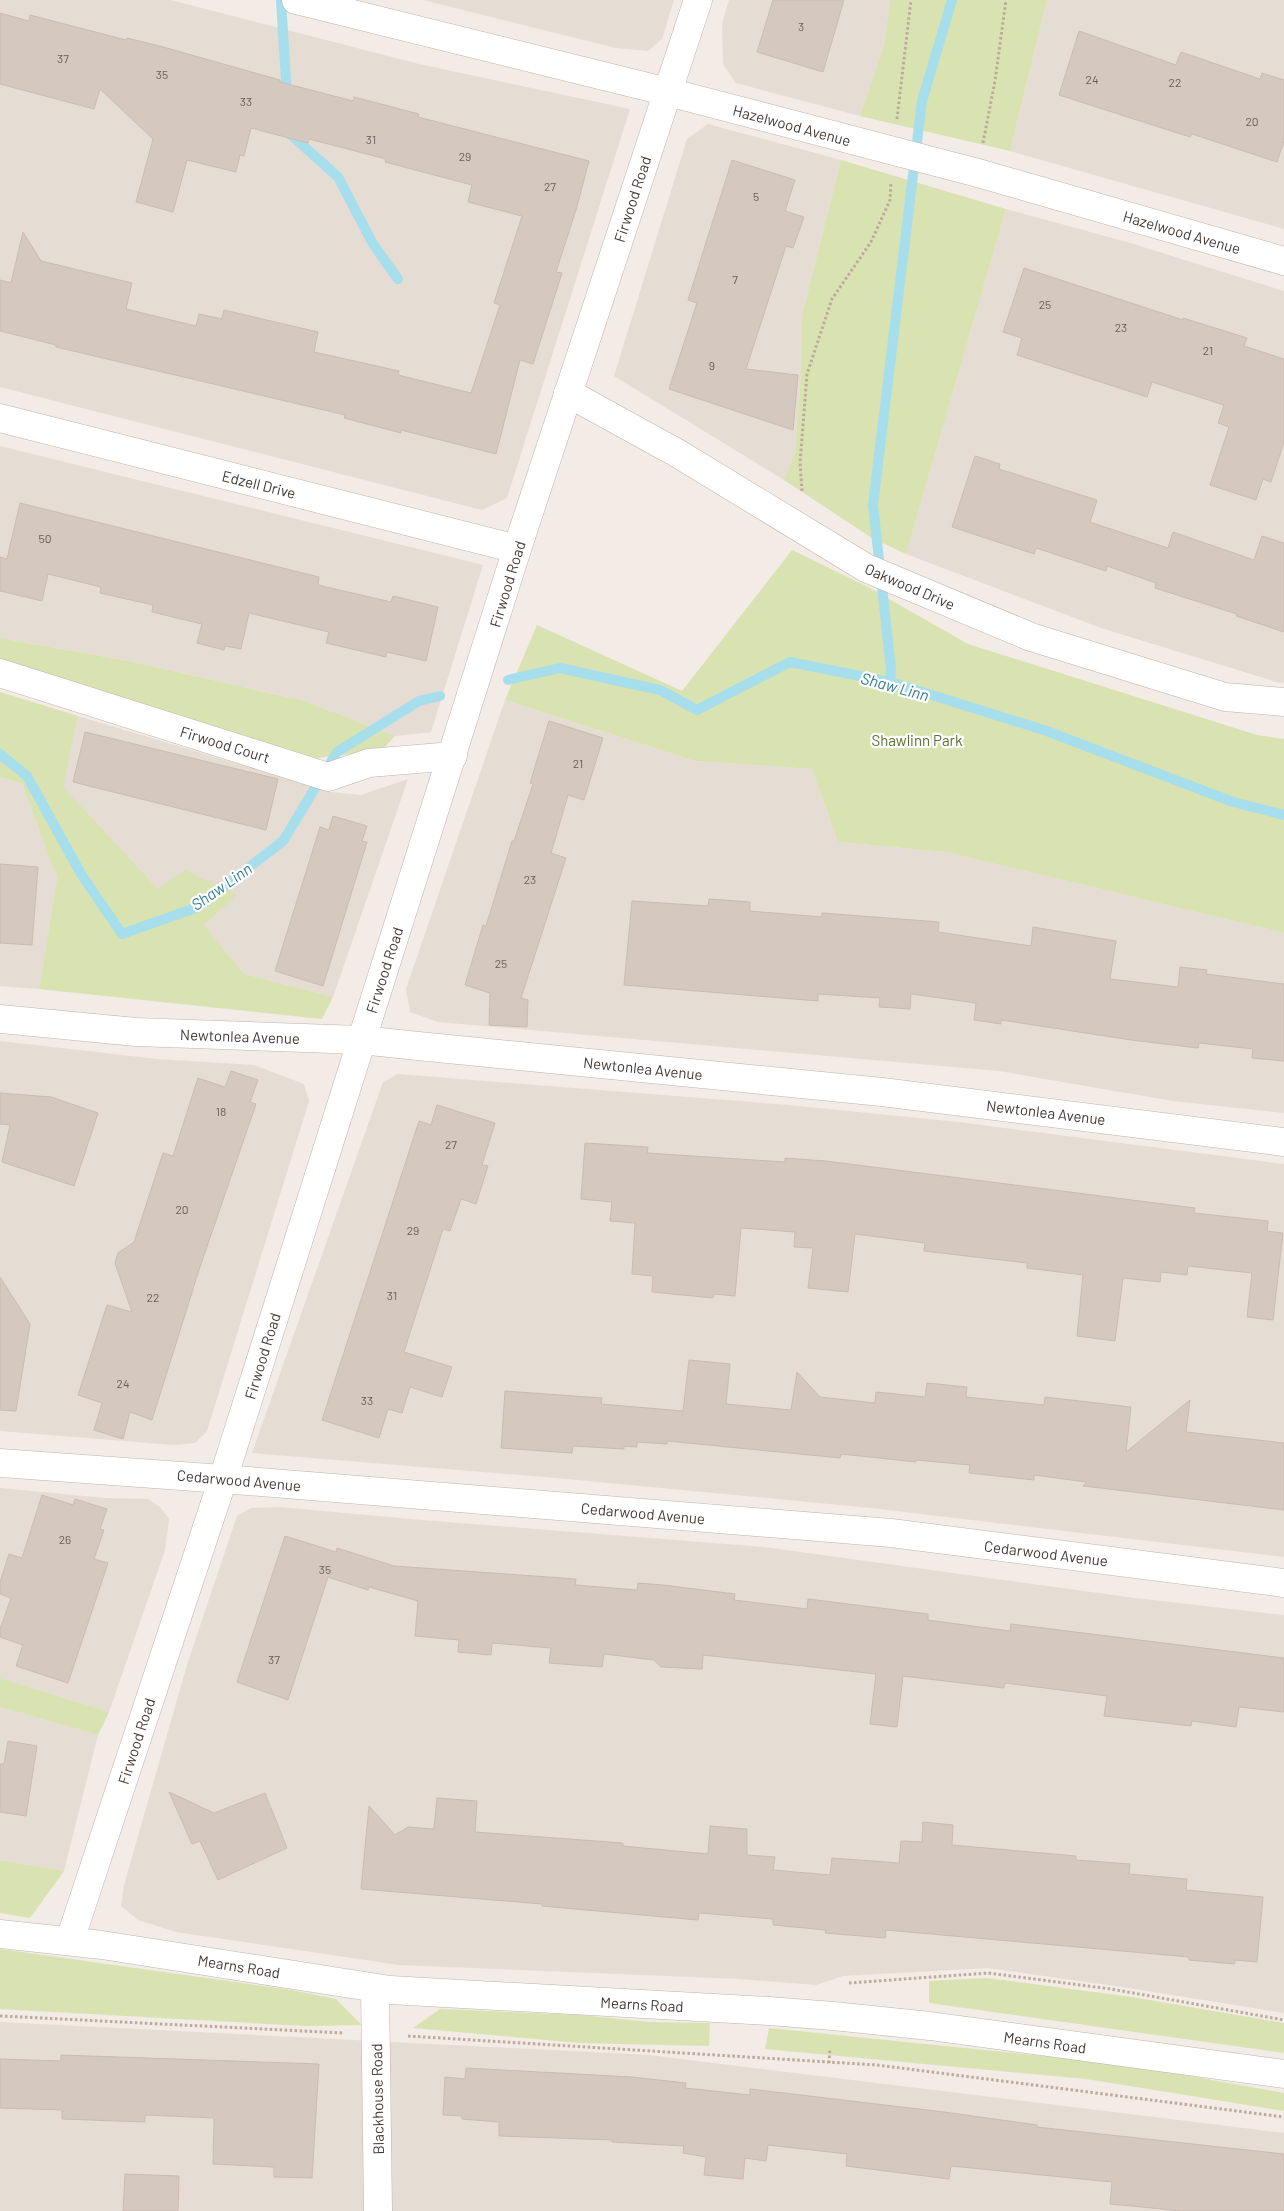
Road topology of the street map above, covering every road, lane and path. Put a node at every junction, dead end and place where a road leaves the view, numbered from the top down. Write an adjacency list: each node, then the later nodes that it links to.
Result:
1 (296, 0): 5 (street, Hazelwood Avenue)
2 (698, 0): 5 (street, Firwood Road)
3 (912, 0): 6 (path)
4 (1006, 0): 7 (path)
5 (668, 92): 6 (street, Hazelwood Avenue); 9 (street, Firwood Road)
6 (893, 151): 7 (street, Hazelwood Avenue); 11 (path)
7 (978, 173): 8 (street, Hazelwood Avenue)
8 (1284, 261)
9 (568, 394): 11 (street, Oakwood Drive); 12 (street, Firwood Road)
10 (0, 418): 12 (street, Edzell Drive)
11 (805, 531): 14 (street, Oakwood Drive)
12 (517, 549): 15 (street, Firwood Road)
13 (0, 673): 15 (street, Firwood Court)
14 (1284, 702)
15 (453, 756): 17 (street, Firwood Road)
16 (0, 1020): 17 (street, Newtonlea Avenue)
17 (361, 1040): 18 (street, Newtonlea Avenue); 20 (street, Firwood Road)
18 (1284, 1142)
19 (0, 1463): 20 (street, Cedarwood Avenue)
20 (223, 1479): 21 (street, Cedarwood Avenue); 23 (street, Firwood Road)
21 (1284, 1583)
22 (0, 1934): 23 (street, Mearns Road)
23 (70, 1940): 24 (street, Mearns Road)
24 (375, 1988): 26 (street, Mearns Road); 28 (street, Blackhouse Road)
25 (0, 2016): 28 (path)
26 (833, 2016): 27 (path); 29 (path); 30 (street, Mearns Road)
27 (1284, 2020)
28 (376, 2034): 29 (path); 32 (street, Blackhouse Road)
29 (829, 2063): 31 (path)
30 (1284, 2074)
31 (1284, 2117)
32 (378, 2211)

